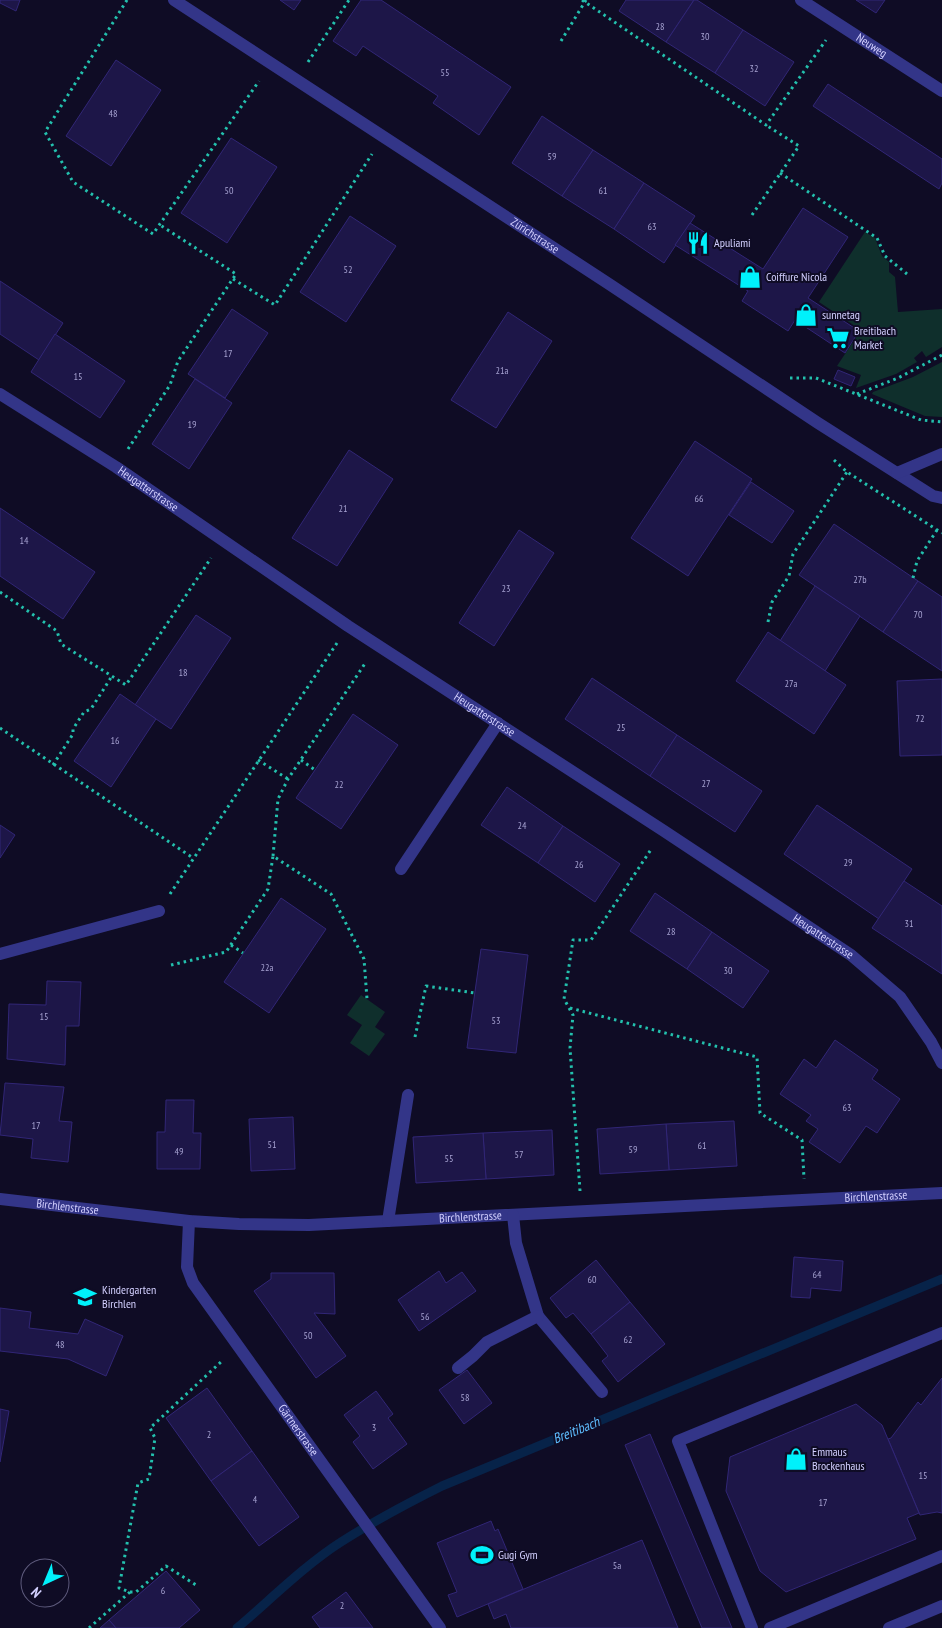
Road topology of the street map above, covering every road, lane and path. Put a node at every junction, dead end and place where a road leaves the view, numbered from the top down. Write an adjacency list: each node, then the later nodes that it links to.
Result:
1 (127, 0): 15 (path)
2 (174, 0): 8 (street, Zürichstrasse)
3 (349, 0): 9 (path)
4 (802, 0): 6 (street, Neuweg)
5 (584, 1): 7 (path); 11 (path)
6 (837, 24): 10 (street, Neuweg); 11 (path)
7 (561, 41)
8 (271, 64): 9 (street, Zürichstrasse); 15 (path)
9 (297, 81): 12 (street, Zürichstrasse)
10 (942, 91)
11 (766, 125): 13 (path)
12 (383, 137): 17 (path); 26 (street, Zürichstrasse)
13 (780, 174): 14 (path); 16 (path)
14 (752, 215)
15 (160, 225): 17 (path)
16 (907, 274)
17 (233, 278): 24 (path)
18 (942, 355): 21 (path)
19 (787, 377): 21 (path)
20 (0, 394): 24 (street, Heugatterstrasse)
21 (858, 394): 22 (path)
22 (942, 422)
23 (942, 454): 26 (street)
24 (116, 467): 29 (street, Heugatterstrasse)
25 (847, 472): 32 (path)
26 (897, 473): 27 (street, Zürichstrasse)
27 (942, 498)
28 (937, 530): 30 (path)
29 (223, 541): 33 (street, Heugatterstrasse); 35 (path)
30 (913, 578)
31 (0, 592): 35 (path)
32 (768, 622)
33 (348, 626): 34 (street, Heugatterstrasse); 38 (path)
34 (378, 645): 36 (street, Heugatterstrasse); 39 (path)
35 (112, 676): 40 (path)
36 (498, 723): 43 (street, Heugatterstrasse); 46 (street)
37 (0, 728): 40 (path)
38 (258, 760): 42 (path); 45 (path)
39 (301, 760): 41 (path); 42 (path)
40 (53, 765): 45 (path)
41 (315, 770)
42 (288, 779): 44 (path)
43 (664, 831): 54 (path); 56 (street, Heugatterstrasse)
44 (273, 856): 48 (path); 53 (path)
45 (193, 858): 47 (path)
46 (401, 869)
47 (159, 911): 50 (street)
48 (231, 945): 49 (path); 51 (path)
49 (243, 953)
50 (0, 954)
51 (171, 965)
52 (475, 992): 55 (path)
53 (367, 999)
54 (569, 1008): 60 (path); 61 (path)
55 (415, 1037)
56 (942, 1063)
57 (408, 1095): 64 (street)
58 (942, 1193): 60 (street, Birchlenstrasse)
59 (0, 1199): 63 (street, Birchlenstrasse)
60 (805, 1201): 61 (street, Birchlenstrasse)
61 (581, 1211): 62 (street, Birchlenstrasse)
62 (513, 1214): 64 (street, Birchlenstrasse); 65 (street)
63 (189, 1221): 64 (street, Birchlenstrasse); 67 (street, Gärtnerstrasse)
64 (388, 1221)
65 (538, 1316): 68 (street); 69 (street)
66 (942, 1334): 76 (street)
67 (237, 1346): 72 (path); 75 (street, Gärtnerstrasse)
68 (458, 1368)
69 (602, 1392)
70 (942, 1556): 77 (street)
71 (196, 1585): 72 (path)
72 (130, 1592): 74 (path)
73 (942, 1606): 78 (street)
74 (89, 1628)
75 (440, 1628)
76 (752, 1628)
77 (770, 1628)
78 (890, 1628)

